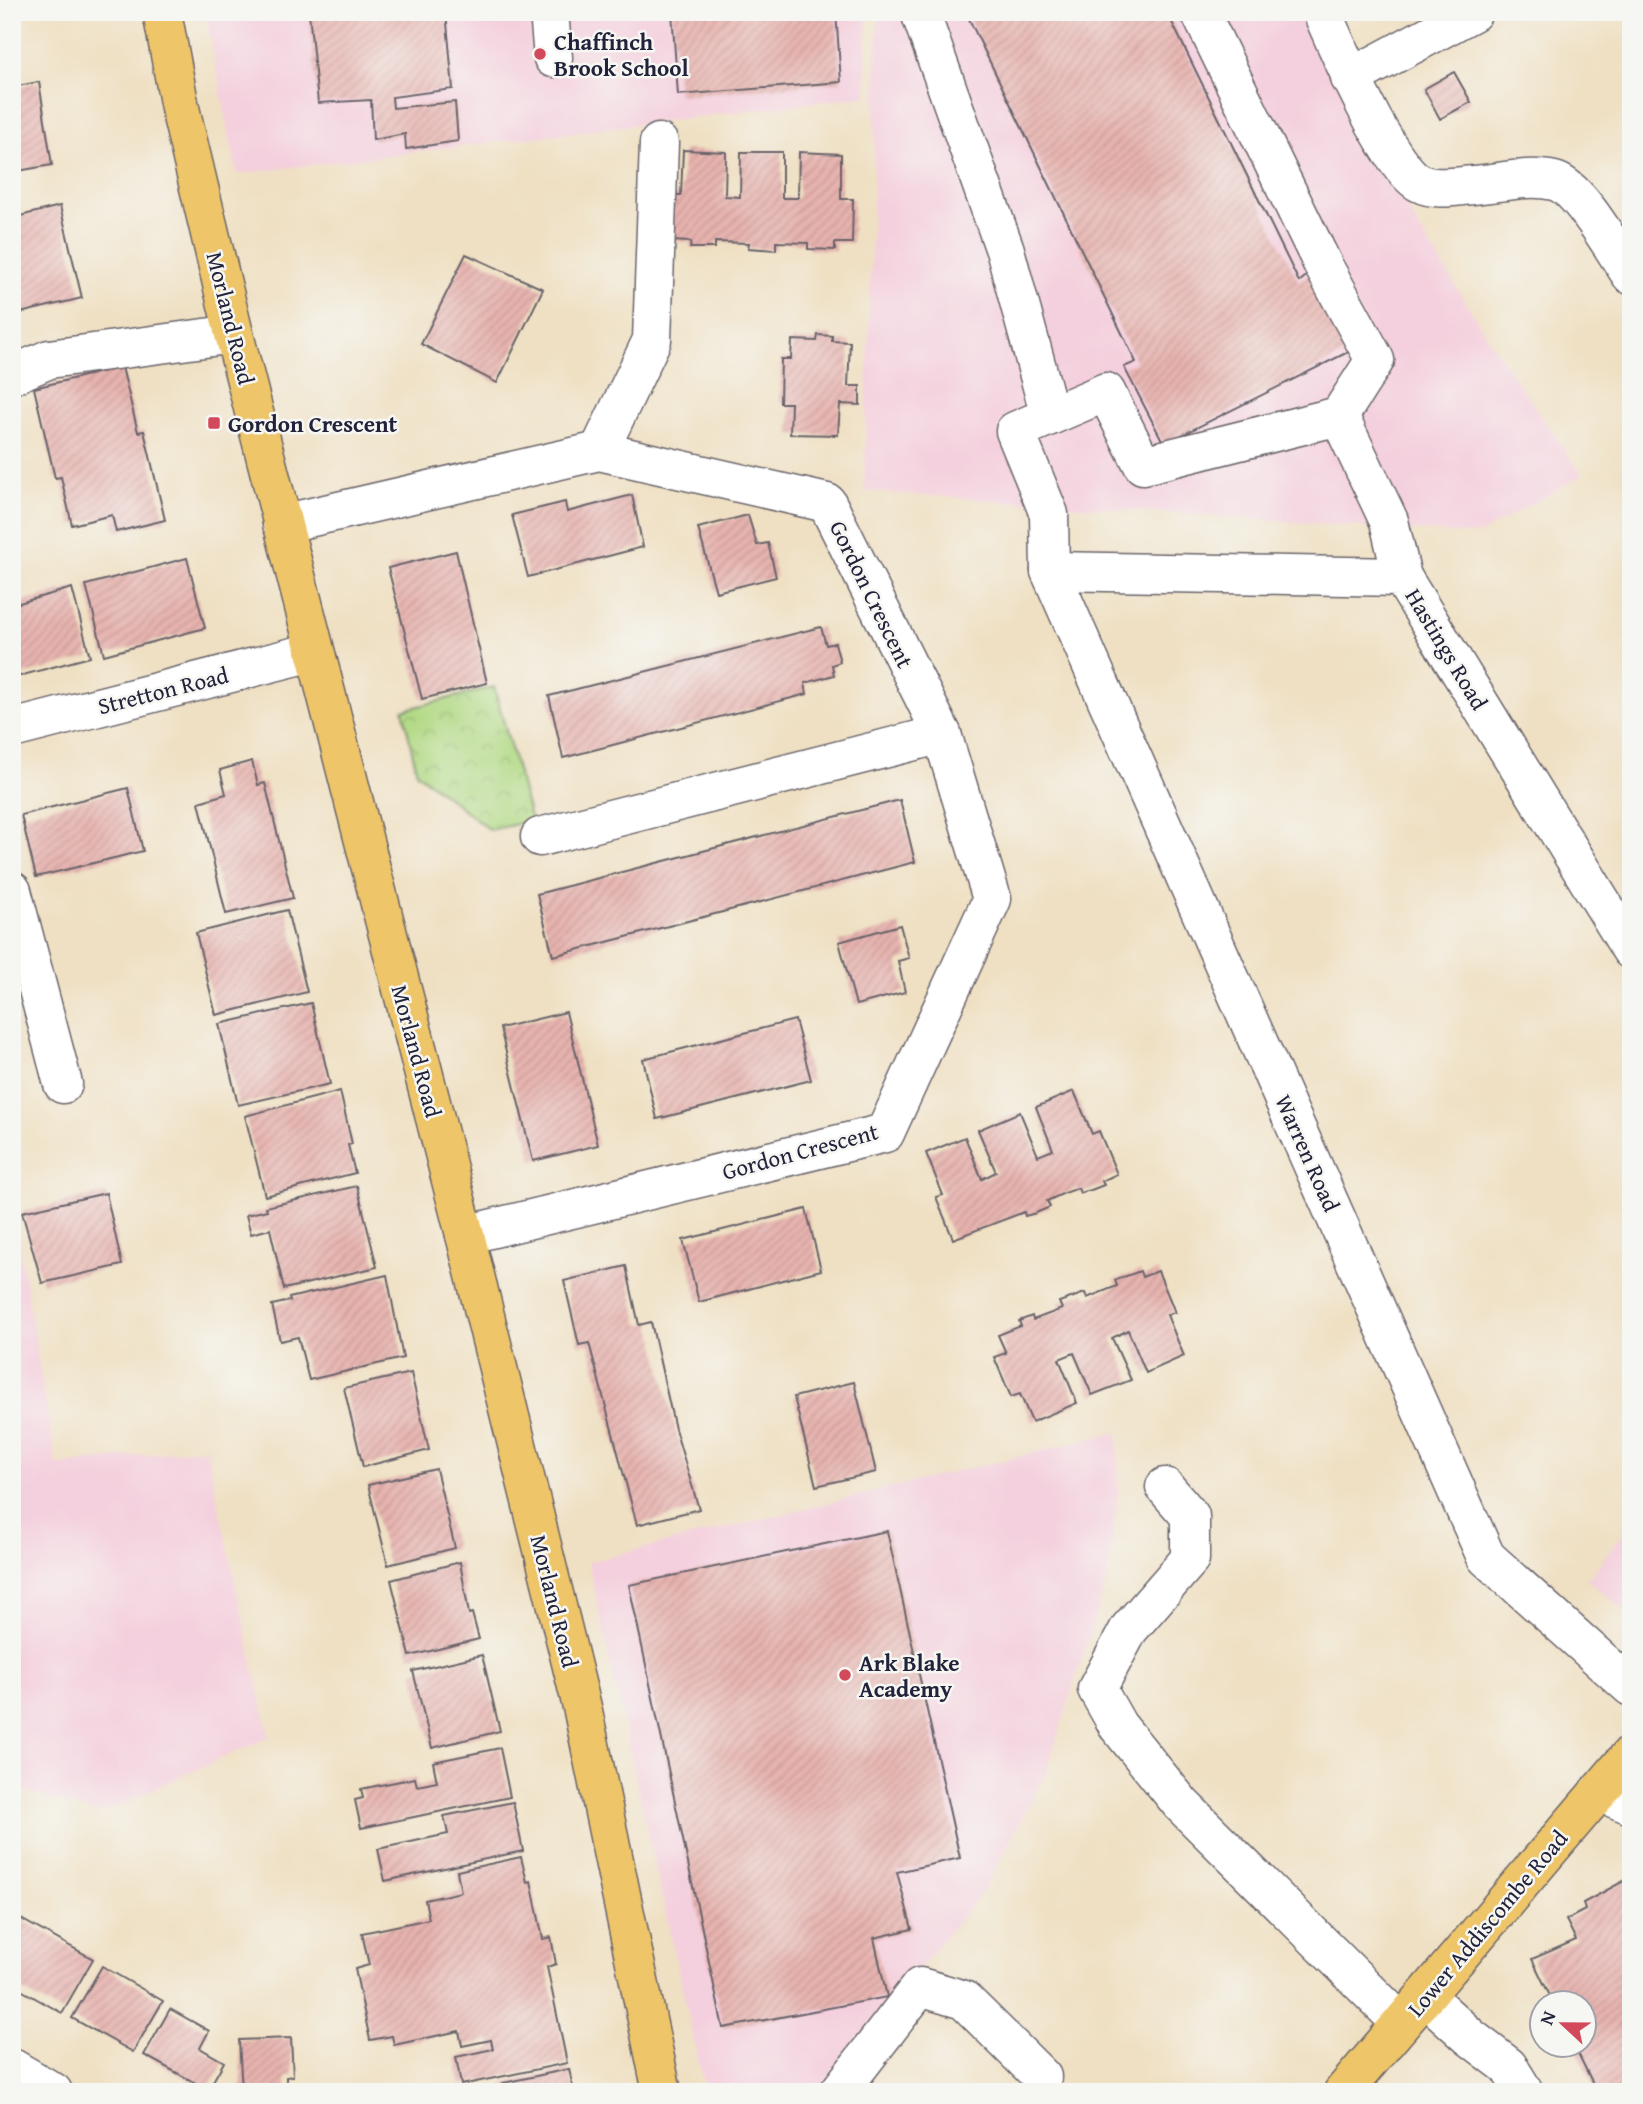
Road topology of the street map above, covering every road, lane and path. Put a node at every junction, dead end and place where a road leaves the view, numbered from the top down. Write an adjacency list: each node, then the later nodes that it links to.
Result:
1 (162, 12): 11 (main road, Morland Road)
2 (549, 12): 7 (street)
3 (920, 12): 13 (street)
4 (1200, 12): 14 (street)
5 (1322, 12): 8 (street)
6 (1473, 12): 8 (street)
7 (553, 58)
8 (1350, 78): 10 (street)
9 (659, 143): 15 (street)
10 (1631, 275)
11 (234, 334): 12 (street); 16 (main road, Morland Road)
12 (12, 375)
13 (1050, 416): 14 (street); 17 (street)
14 (1339, 416): 18 (street)
15 (599, 451): 16 (street, Gordon Crescent); 21 (street, Gordon Crescent)
16 (282, 524): 19 (main road, Morland Road)
17 (1050, 571): 18 (street, Hastings Road); 28 (street, Warren Road)
18 (1402, 577): 24 (street, Hastings Road)
19 (313, 652): 20 (street, Stretton Road); 26 (main road, Morland Road)
20 (12, 729)
21 (942, 734): 22 (street); 26 (street, Gordon Crescent)
22 (540, 837)
23 (12, 891): 25 (street)
24 (1631, 950)
25 (63, 1084)
26 (465, 1235): 35 (main road, Morland Road)
27 (1165, 1487): 31 (street)
28 (1631, 1687)
29 (1631, 1754): 30 (main road, Lower Addiscombe Road)
30 (1614, 1799): 31 (main road, Lower Addiscombe Road)
31 (1414, 2010): 37 (main road, Lower Addiscombe Road); 38 (street)
32 (12, 2068): 34 (street)
33 (1042, 2077): 36 (street)
34 (54, 2092)
35 (662, 2092)
36 (839, 2092)
37 (1343, 2092)
38 (1524, 2092)

